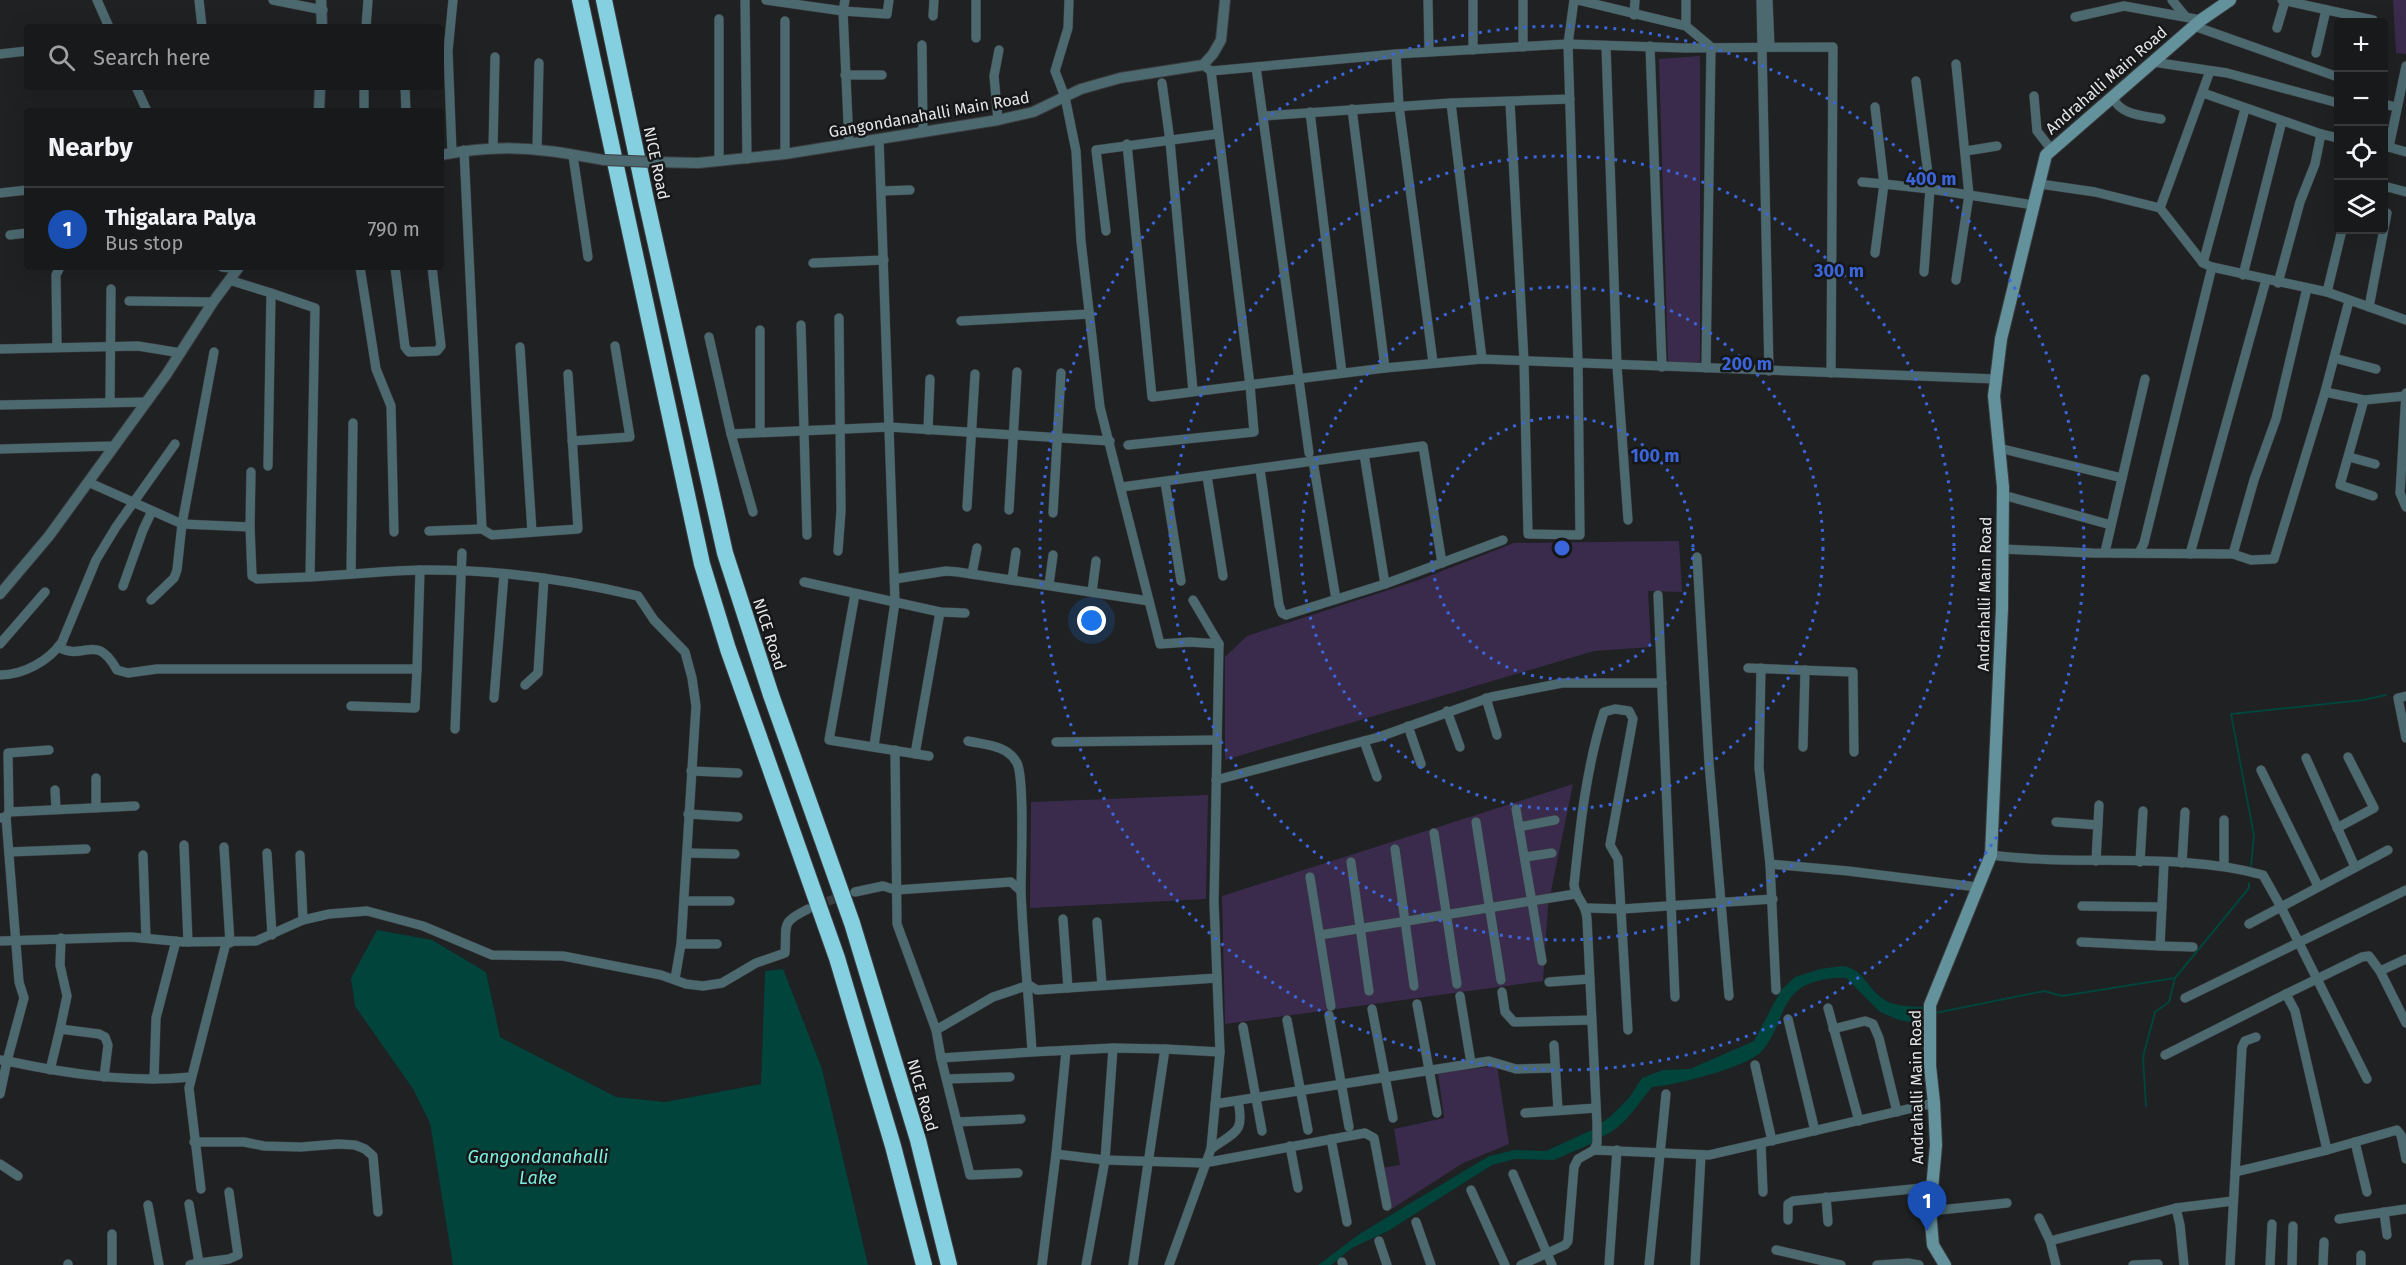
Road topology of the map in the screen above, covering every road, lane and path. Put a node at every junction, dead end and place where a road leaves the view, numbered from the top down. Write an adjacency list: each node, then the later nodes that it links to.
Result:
1 (96, 0): 39 (street)
2 (198, 0): 40 (street)
3 (273, 0): 28 (street)
4 (368, 0): 42 (street)
5 (453, 0): 117 (street)
6 (580, 0): 556 (highway)
7 (604, 0): 557 (highway, NICE Road)
8 (745, 0): 120 (street)
9 (766, 0): 26 (street)
10 (844, 0): 30 (street)
11 (889, 0): 30 (street)
12 (934, 0): 32 (street)
13 (976, 0): 45 (street)
14 (1070, 0): 80 (street)
15 (1225, 0): 66 (street)
16 (1428, 0): 56 (street)
17 (1473, 0): 54 (street)
18 (1523, 0): 50 (street)
19 (1576, 0): 31 (street); 46 (street)
20 (1635, 0): 31 (street)
21 (1686, 0): 43 (street)
22 (1761, 0): 52 (street)
23 (1768, 0): 52 (street)
24 (2172, 0): 33 (street)
25 (2230, 0): 38 (main road, Andrahalli Main Road)
26 (792, 1): 30 (street)
27 (2283, 1): 29 (street); 44 (street)
28 (322, 5): 41 (street)
29 (2326, 10): 35 (street); 57 (street)
30 (843, 11): 68 (street)
31 (1635, 15): 43 (street)
32 (933, 16)
33 (2185, 16): 34 (street); 38 (street)
34 (2074, 17)
35 (2364, 18)
36 (719, 19): 121 (street)
37 (785, 21): 118 (street)
38 (2198, 23): 61 (main road, Andrahalli Main Road); 70 (street)
39 (108, 24)
40 (202, 24)
41 (322, 24)
42 (366, 24)
43 (1686, 26): 51 (street)
44 (2277, 28)
45 (976, 38)
46 (1568, 44): 48 (street); 50 (street); 81 (street)
47 (922, 45): 100 (street)
48 (1606, 46): 49 (street); 183 (street)
49 (1650, 46): 51 (street); 184 (street)
50 (1523, 47): 54 (street)
51 (1710, 47): 52 (street); 186 (street)
52 (1766, 47): 188 (street); 192 (street)
53 (999, 50): 98 (street)
54 (1473, 50): 56 (street)
55 (24, 51): 58 (street)
56 (1428, 52): 59 (street)
57 (2316, 53)
58 (0, 54)
59 (1396, 54): 65 (street); 86 (street)
60 (495, 57): 111 (street)
61 (2152, 62): 67 (street); 79 (main road, Andrahalli Main Road)
62 (539, 63): 114 (street)
63 (1956, 64): 115 (street)
64 (2406, 66): 88 (street)
65 (1256, 67): 66 (street); 96 (street)
66 (1207, 68): 80 (street, Gangondanahalli Main Road); 101 (street)
67 (2210, 71): 77 (street); 83 (street)
68 (845, 75): 69 (street); 107 (street)
69 (882, 75)
70 (2334, 75)
71 (1916, 81): 126 (street)
72 (1162, 83): 106 (street)
73 (137, 90): 89 (street)
74 (320, 90): 90 (street)
75 (364, 90): 91 (street)
76 (405, 90): 92 (street)
77 (2203, 93): 94 (street); 134 (street)
78 (2034, 96): 112 (street)
79 (2112, 97): 97 (street); 112 (main road, Andrahalli Main Road)
80 (1065, 98): 98 (street, Gangondanahalli Main Road); 164 (street)
81 (1570, 99): 82 (street); 182 (street)
82 (1510, 102): 84 (street); 181 (street)
83 (2334, 102)
84 (1451, 103): 86 (street); 179 (street)
85 (2388, 105): 88 (street)
86 (1399, 106): 93 (street); 180 (street)
87 (1875, 107): 123 (street)
88 (2396, 107): 104 (street)
89 (146, 108)
90 (319, 108)
91 (364, 108)
92 (406, 108)
93 (1352, 109): 95 (street); 185 (street)
94 (2245, 109): 99 (street); 144 (street)
95 (1310, 112): 96 (street); 191 (street)
96 (1264, 116): 196 (street)
97 (2161, 118)
98 (998, 120): 100 (street, Gangondanahalli Main Road)
99 (2282, 121): 102 (street); 151 (street)
100 (923, 132): 105 (street, Gangondanahalli Main Road)
101 (1218, 134): 106 (street); 199 (street)
102 (2320, 134): 103 (street); 155 (street)
103 (2334, 137)
104 (2388, 138)
105 (879, 139): 107 (street, Gangondanahalli Main Road); 129 (street)
106 (1170, 141): 108 (street); 200 (street)
107 (849, 144): 118 (street, Gangondanahalli Main Road)
108 (1127, 144): 135 (street); 200 (street)
109 (1997, 146): 115 (street)
110 (2388, 147): 116 (street)
111 (494, 149): 113 (street, Gangondanahalli Main Road); 114 (street, Gangondanahalli Main Road)
112 (2051, 149): 124 (main road, Andrahalli Main Road)
113 (464, 150): 117 (street, Gangondanahalli Main Road); 250 (street)
114 (537, 150): 119 (street, Gangondanahalli Main Road)
115 (1965, 151): 132 (street)
116 (2406, 152)
117 (447, 154)
118 (785, 154): 120 (street, Gangondanahalli Main Road)
119 (573, 156): 121 (street, Gangondanahalli Main Road, bridge); 141 (street)
120 (747, 159): 121 (street, Gangondanahalli Main Road)
121 (719, 161)
122 (1862, 182): 123 (street)
123 (1884, 184): 126 (street); 140 (street)
124 (2040, 184): 133 (main road, Andrahalli Main Road); 134 (street)
125 (2388, 187): 130 (street)
126 (1930, 189): 132 (street); 150 (street)
127 (24, 190): 131 (street)
128 (910, 190): 129 (street)
129 (881, 191): 142 (street)
130 (2406, 192)
131 (0, 193)
132 (1969, 195): 133 (street); 153 (street)
133 (2034, 206): 197 (main road, Andrahalli Main Road)
134 (2160, 208): 144 (street)
135 (1106, 231)
136 (24, 233): 139 (street)
137 (2341, 234): 158 (street)
138 (2383, 234): 163 (street)
139 (10, 235)
140 (1875, 253)
141 (588, 257)
142 (884, 260): 143 (street); 208 (street)
143 (813, 263)
144 (2208, 265): 151 (street); 262 (street)
145 (58, 270): 173 (street)
146 (236, 270): 152 (street)
147 (360, 270): 252 (street)
148 (395, 270): 149 (street)
149 (432, 270)
150 (1924, 272)
151 (2243, 275): 154 (street)
152 (229, 280): 159 (street); 162 (street)
153 (1956, 280)
154 (2266, 280): 155 (street); 263 (street)
155 (2278, 283): 156 (street)
156 (2307, 288): 158 (street); 264 (street)
157 (111, 289): 171 (street)
158 (2327, 292): 160 (street)
159 (271, 293): 228 (street); 275 (street)
160 (2349, 301): 163 (street); 178 (street)
161 (129, 302): 162 (street)
162 (213, 302): 177 (street)
163 (2369, 307): 166 (street)
164 (1090, 314): 167 (street); 218 (street)
165 (839, 318): 209 (street)
166 (2406, 320)
167 (961, 321)
168 (801, 325): 210 (street)
169 (760, 330): 212 (street)
170 (710, 337): 214 (street)
171 (111, 346): 173 (street); 177 (street); 204 (street)
172 (615, 346): 217 (street)
173 (57, 347): 175 (street)
174 (520, 347): 253 (street)
175 (0, 349)
176 (214, 352): 247 (street)
177 (181, 353): 205 (street)
178 (2334, 358): 187 (street); 201 (street)
179 (1482, 359): 180 (street); 181 (street)
180 (1433, 362): 185 (street)
181 (1524, 362): 182 (street); 182 (street)
182 (1578, 363): 183 (street)
183 (1617, 366): 184 (street); 246 (street)
184 (1662, 367): 186 (street)
185 (1385, 368): 191 (street)
186 (1706, 368): 188 (street)
187 (2376, 369)
188 (1769, 370): 192 (street)
189 (1017, 372): 215 (street)
190 (1061, 373): 216 (street)
191 (1342, 373): 196 (street)
192 (1832, 373): 197 (street)
193 (568, 374): 217 (street)
194 (975, 374): 213 (street)
195 (930, 378): 211 (street)
196 (1299, 378): 199 (street); 225 (street)
197 (1996, 379): 223 (main road, Andrahalli Main Road)
198 (2145, 380): 232 (street)
199 (1250, 385): 200 (street); 220 (street)
200 (1193, 391)
201 (2325, 392): 203 (street); 264 (street)
202 (2406, 394): 203 (street); 236 (street)
203 (2364, 400): 226 (street)
204 (110, 401): 205 (street); 206 (street)
205 (147, 402): 221 (street)
206 (0, 405)
207 (353, 423): 271 (street)
208 (889, 427): 209 (street); 211 (street); 277 (street)
209 (840, 428): 210 (street); 258 (street)
210 (802, 430): 212 (street); 254 (street)
211 (928, 430): 213 (street)
212 (760, 432): 214 (street)
213 (971, 432): 215 (street); 240 (street)
214 (731, 434): 244 (street)
215 (1015, 435): 216 (street); 242 (street)
216 (1058, 438): 218 (street); 245 (street)
217 (572, 441): 253 (street)
218 (1110, 441): 235 (street)
219 (175, 444): 239 (street)
220 (1128, 445)
221 (113, 446): 222 (street); 233 (street)
222 (0, 448)
223 (1999, 448): 232 (street); 237 (main road, Andrahalli Main Road)
224 (1364, 454): 225 (street); 268 (street); 281 (street)
225 (1311, 457): 229 (street); 289 (street)
226 (2349, 457): 227 (street); 238 (street)
227 (2375, 464)
228 (268, 466)
229 (1260, 469): 231 (street); 289 (street)
230 (251, 472): 249 (street)
231 (1206, 476): 234 (street); 274 (street)
232 (2122, 478): 248 (street)
233 (88, 482): 239 (street); 286 (street)
234 (1165, 482): 235 (street); 279 (street)
235 (1122, 488): 292 (street)
236 (2403, 492): 241 (street)
237 (2003, 495): 248 (street); 257 (main road, Andrahalli Main Road)
238 (2373, 496)
239 (133, 502): 243 (street); 298 (street)
240 (967, 507)
241 (2406, 507)
242 (1009, 510)
243 (152, 511): 247 (street); 283 (street)
244 (753, 512)
245 (1053, 513)
246 (1628, 520)
247 (182, 524): 249 (street); 290 (street)
248 (2111, 525): 260 (street)
249 (250, 527): 275 (street)
250 (482, 529): 251 (street); 253 (street)
251 (429, 531)
252 (394, 532)
253 (532, 532)
254 (807, 535)
255 (1503, 540): 268 (street)
256 (977, 548): 273 (street)
257 (2003, 549): 260 (street); 367 (main road, Andrahalli Main Road)
258 (838, 551)
259 (1016, 552): 278 (street)
260 (2105, 552): 262 (street)
261 (462, 553): 270 (street)
262 (2139, 553): 263 (street)
263 (2190, 554): 264 (street)
264 (2233, 554)
265 (1053, 555): 282 (street)
266 (1697, 557): 389 (street)
267 (1096, 561): 285 (street)
268 (1442, 563): 281 (street)
269 (420, 570): 270 (street); 271 (street); 301 (street)
270 (461, 572): 272 (street); 312 (street)
271 (351, 574): 275 (street)
272 (504, 574): 276 (street); 307 (street)
273 (972, 574): 277 (street); 278 (street)
274 (1223, 576)
275 (310, 577)
276 (544, 578): 305 (street); 331 (street)
277 (895, 579): 293 (street)
278 (1012, 580): 282 (street)
279 (1181, 581)
280 (804, 582): 287 (street)
281 (1385, 584): 289 (street)
282 (1049, 585): 285 (street)
283 (123, 586)
284 (45, 592): 296 (street)
285 (1092, 592): 292 (street)
286 (0, 594)
287 (855, 594): 293 (street); 319 (street)
288 (1658, 595): 304 (street)
289 (1336, 599)
290 (151, 600)
291 (1193, 600): 297 (street)
292 (1149, 601): 297 (street)
293 (895, 602): 294 (street); 319 (street)
294 (940, 612): 295 (street); 325 (street)
295 (965, 613)
296 (0, 644)
297 (1219, 644): 315 (street)
298 (58, 647): 301 (street); 303 (street)
299 (1748, 668): 300 (street)
300 (1761, 668): 302 (street); 374 (street)
301 (417, 669): 309 (street)
302 (1805, 670): 321 (street); 324 (street)
303 (0, 675)
304 (1662, 682): 308 (street); 390 (street)
305 (525, 685)
306 (2406, 696): 314 (street)
307 (494, 698)
308 (1486, 698): 310 (street); 313 (street)
309 (351, 706)
310 (1447, 711): 311 (street); 320 (street)
311 (1408, 726): 317 (street); 329 (street)
312 (455, 729)
313 (1497, 735)
314 (2406, 738)
315 (1217, 740): 318 (street); 335 (street)
316 (968, 741): 382 (street)
317 (1364, 741): 333 (street); 335 (street)
318 (1056, 742)
319 (874, 746): 323 (street)
320 (1460, 747)
321 (1803, 747)
322 (49, 750): 345 (street)
323 (895, 750): 325 (street); 380 (street)
324 (1854, 752)
325 (915, 754): 326 (street)
326 (929, 756)
327 (2348, 757): 353 (street)
328 (2306, 758): 353 (street)
329 (1421, 764)
330 (2261, 770): 378 (street)
331 (691, 771): 332 (street); 344 (street)
332 (738, 773)
333 (1377, 777)
334 (96, 778): 339 (street)
335 (1216, 780): 423 (street)
336 (55, 790): 340 (street)
337 (2099, 805): 351 (street)
338 (135, 806): 339 (street)
339 (96, 807): 340 (street)
340 (56, 809): 345 (street)
341 (1516, 809): 352 (street)
342 (2143, 811): 371 (street)
343 (2185, 812): 373 (street)
344 (688, 814): 346 (street); 362 (street)
345 (5, 815): 360 (street)
346 (738, 818)
347 (1555, 820): 352 (street)
348 (2224, 820): 375 (street)
349 (1476, 822): 394 (street)
350 (2056, 822): 351 (street)
351 (2098, 825): 369 (street)
352 (1519, 827): 368 (street)
353 (2337, 828): 376 (street)
354 (1434, 833): 398 (street)
355 (184, 845): 412 (street)
356 (224, 847): 414 (street)
357 (86, 849): 360 (street)
358 (1395, 849): 402 (street)
359 (2388, 850): 376 (street)
360 (9, 852): 409 (street)
361 (267, 853): 405 (street)
362 (687, 853): 364 (street); 387 (street)
363 (1552, 853): 368 (street)
364 (735, 854)
365 (143, 855): 408 (street)
366 (300, 855): 400 (street)
367 (1991, 855): 369 (street); 379 (main road, Andrahalli Main Road)
368 (1525, 857): 386 (street)
369 (2096, 861): 371 (street)
370 (1351, 862): 404 (street)
371 (2140, 862): 372 (street)
372 (2164, 863): 373 (street); 392 (street)
373 (2182, 863): 375 (street)
374 (1770, 864): 379 (street); 385 (street)
375 (2224, 866): 393 (street)
376 (2355, 867): 378 (street)
377 (1310, 877): 406 (street)
378 (2318, 886): 393 (street)
379 (1977, 887): 482 (main road, Andrahalli Main Road)
380 (896, 890): 382 (street); 383 (street); 452 (street)
381 (2406, 890): 417 (street)
382 (1021, 891): 431 (street)
383 (855, 892)
384 (1575, 894): 386 (street); 395 (street); 397 (street)
385 (1773, 899): 389 (street); 434 (street)
386 (1532, 900): 394 (street); 421 (street)
387 (685, 901): 388 (street); 415 (street)
388 (730, 901)
389 (1722, 903): 390 (street); 439 (street)
390 (1671, 906): 397 (street); 440 (street)
391 (2082, 906): 392 (street)
392 (2162, 907): 418 (street)
393 (2281, 907): 403 (street); 417 (street)
394 (1488, 908): 398 (street); 427 (street)
395 (1587, 908): 397 (street); 425 (street)
396 (807, 909): 424 (street)
397 (1622, 909): 453 (street)
398 (1447, 914): 402 (street); 429 (street)
399 (1063, 919): 433 (street)
400 (303, 920): 405 (street); 424 (street)
401 (1097, 922): 430 (street)
402 (1405, 922): 404 (street); 432 (street)
403 (2249, 924)
404 (1360, 928): 406 (street); 435 (street)
405 (272, 935): 414 (street)
406 (1320, 935): 476 (street)
407 (61, 938): 408 (street); 409 (street); 450 (street)
408 (146, 938): 411 (street)
409 (17, 939): 410 (street); 463 (street)
410 (0, 941)
411 (176, 941): 412 (street); 474 (street)
412 (188, 942): 414 (street)
413 (2081, 942): 418 (street)
414 (228, 943): 470 (street)
415 (681, 944): 416 (street); 424 (street)
416 (717, 944)
417 (2298, 944): 426 (street); 441 (street)
418 (2160, 946): 419 (street)
419 (2193, 947)
420 (2406, 959): 422 (street)
421 (1542, 961)
422 (2380, 971): 426 (street); 448 (street)
423 (1217, 978): 430 (street); 460 (street)
424 (675, 979)
425 (1590, 979): 428 (street); 447 (street)
426 (2318, 979): 437 (street); 473 (street)
427 (1501, 980)
428 (1549, 982)
429 (1457, 984)
430 (1102, 985): 433 (street)
431 (1029, 986): 433 (street); 452 (street); 459 (street)
432 (1414, 986)
433 (1068, 988)
434 (1776, 990)
435 (1369, 991)
436 (1502, 992): 447 (street)
437 (2286, 994): 461 (street); 506 (street)
438 (1460, 996): 464 (street)
439 (1729, 996)
440 (1675, 997)
441 (2185, 998)
442 (1417, 1004): 468 (street)
443 (1828, 1008): 451 (street)
444 (1372, 1009): 472 (street)
445 (1788, 1019): 496 (street)
446 (1287, 1020): 477 (street)
447 (1591, 1020): 484 (street)
448 (2406, 1023)
449 (1243, 1027): 480 (street)
450 (60, 1029): 467 (street); 469 (street)
451 (1833, 1029): 486 (street); 491 (street)
452 (936, 1030): 462 (street)
453 (1628, 1030)
454 (2256, 1037): 515 (street)
455 (1554, 1045): 466 (street)
456 (1113, 1048): 457 (street); 458 (street); 511 (street)
457 (1165, 1049): 460 (street); 512 (street)
458 (1066, 1050): 459 (street); 508 (street)
459 (1032, 1052): 462 (street)
460 (1220, 1052): 483 (street)
461 (2165, 1055)
462 (941, 1058): 475 (street)
463 (4, 1061): 467 (street); 478 (street)
464 (1471, 1064): 466 (street); 468 (street)
465 (1755, 1065): 498 (street)
466 (1554, 1068): 485 (street)
467 (50, 1070): 469 (street)
468 (1429, 1070): 472 (street); 487 (street)
469 (104, 1077): 474 (street)
470 (191, 1077): 474 (street); 499 (street)
471 (1010, 1077): 475 (street)
472 (1385, 1077): 476 (street); 489 (street)
473 (2367, 1078)
474 (154, 1079)
475 (946, 1079): 492 (street)
476 (1341, 1084): 477 (street); 493 (street)
477 (1300, 1091): 480 (street); 494 (street)
478 (0, 1094)
479 (1666, 1094): 507 (street)
480 (1256, 1098): 481 (street); 495 (street)
481 (1238, 1101): 483 (street); 504 (street)
482 (1934, 1102): 486 (street); 519 (main road, Andrahalli Main Road)
483 (1215, 1104): 504 (street)
484 (1596, 1108): 485 (street); 503 (street)
485 (1558, 1110): 488 (street)
486 (1897, 1112): 491 (street)
487 (1437, 1113)
488 (1525, 1113)
489 (1393, 1118)
490 (1021, 1119): 492 (street)
491 (1859, 1121): 496 (street)
492 (957, 1122): 516 (street)
493 (1349, 1127)
494 (1308, 1130)
495 (1262, 1131)
496 (1815, 1131): 498 (street)
497 (1331, 1139): 502 (street); 531 (street); 540 (street)
498 (1772, 1141): 501 (street)
499 (194, 1142): 521 (street); 535 (street)
500 (2355, 1142): 506 (street); 510 (street); 525 (street)
501 (1761, 1144): 509 (street); 524 (street)
502 (1290, 1146): 513 (street); 520 (street)
503 (1595, 1146): 505 (street); 551 (street)
504 (1211, 1149): 513 (street)
505 (1617, 1150): 507 (street); 567 (street)
506 (2327, 1150): 515 (street)
507 (1659, 1153): 509 (street); 568 (street)
508 (1056, 1154): 511 (street); 558 (street)
509 (1701, 1155): 569 (street)
510 (2406, 1159)
511 (1105, 1160): 512 (street); 559 (street)
512 (1149, 1162): 513 (street); 560 (street)
513 (1204, 1163): 561 (street)
514 (0, 1164): 518 (street)
515 (2235, 1172): 527 (street)
516 (1018, 1173)
517 (1513, 1174): 551 (street)
518 (18, 1176)
519 (1932, 1187): 526 (street); 534 (main road, Andrahalli Main Road)
520 (1298, 1188)
521 (201, 1189)
522 (1471, 1190): 564 (street)
523 (229, 1192): 552 (street)
524 (1762, 1192)
525 (2367, 1192)
526 (1826, 1197): 539 (street); 542 (street)
527 (2233, 1201): 532 (street); 577 (street)
528 (2007, 1203): 534 (street)
529 (189, 1204): 552 (street)
530 (148, 1205): 555 (street)
531 (1387, 1206)
532 (2176, 1208): 548 (street); 576 (street)
533 (2406, 1209): 536 (street)
534 (1930, 1211): 573 (main road, Andrahalli Main Road)
535 (378, 1212)
536 (2384, 1212): 538 (street); 546 (street)
537 (2039, 1218): 548 (street)
538 (2339, 1219)
539 (1788, 1220)
540 (1347, 1222)
541 (1416, 1222): 563 (street)
542 (1828, 1222)
543 (2272, 1224): 578 (street)
544 (2293, 1226): 579 (street)
545 (112, 1234): 554 (street)
546 (2387, 1235)
547 (1379, 1241): 562 (street)
548 (2050, 1241): 574 (street)
549 (2324, 1242): 580 (street)
550 (1776, 1250): 570 (street)
551 (1547, 1253): 565 (street); 566 (street)
552 (195, 1264)
553 (2158, 1264): 575 (street)
554 (111, 1265)
555 (159, 1265)
556 (924, 1265)
557 (949, 1265)
558 (1042, 1265)
559 (1086, 1265)
560 (1133, 1265)
561 (1169, 1265)
562 (1387, 1265)
563 (1431, 1265)
564 (1505, 1265)
565 (1521, 1265)
566 (1552, 1265)
567 (1609, 1265)
568 (1649, 1265)
569 (1695, 1265)
570 (1841, 1265)
571 (1877, 1265): 572 (street)
572 (1919, 1265)
573 (1945, 1265)
574 (2056, 1265)
575 (2133, 1265)
576 (2184, 1265)
577 (2230, 1265)
578 (2270, 1265)
579 (2292, 1265)
580 (2323, 1265)

